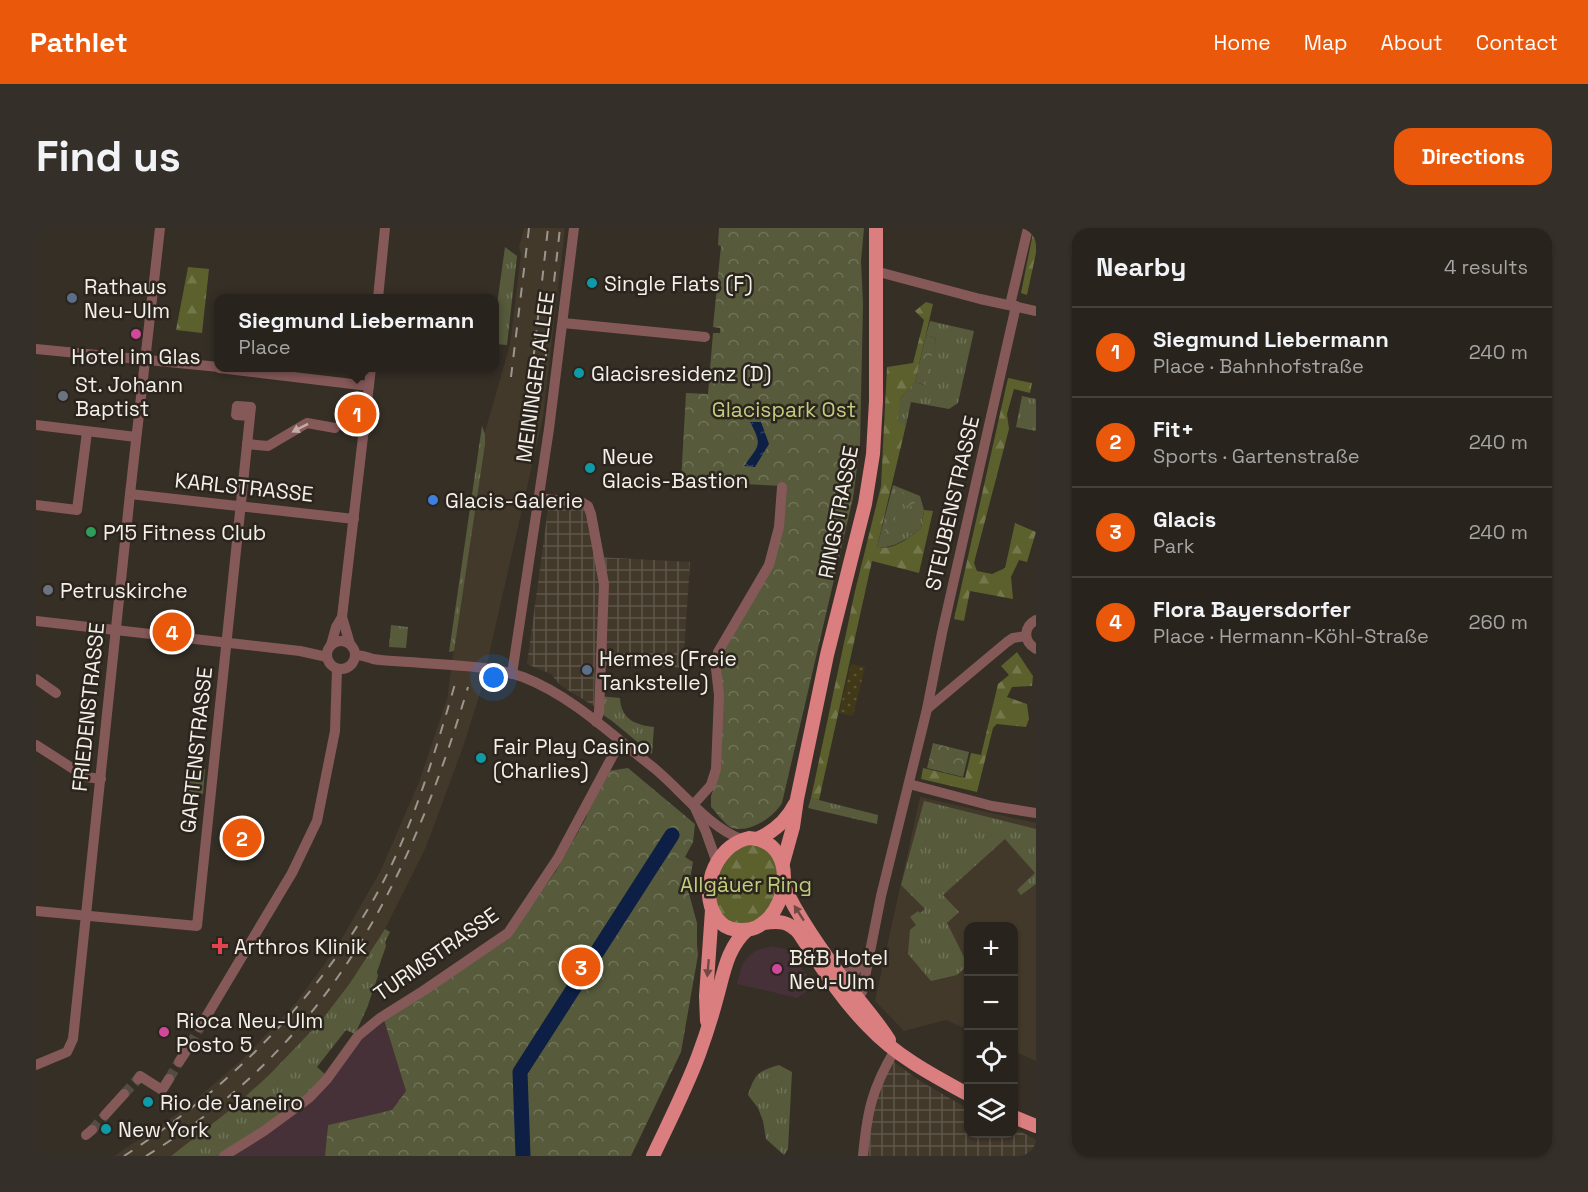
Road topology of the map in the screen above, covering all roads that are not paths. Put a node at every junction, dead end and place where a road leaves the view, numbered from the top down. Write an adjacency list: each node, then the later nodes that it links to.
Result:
1 (160, 228): 13 (street, FRIEDENSTRASSE)
2 (384, 228): 7 (street)
3 (574, 228): 10 (street, MEININGER ALLEE)
4 (876, 228): 6 (main road, RINGSTRASSE)
5 (1028, 228): 8 (street, STEUBENSTRASSE)
6 (875, 271): 8 (street); 51 (main road, RINGSTRASSE)
7 (378, 294)
8 (1013, 306): 9 (street); 45 (street, STEUBENSTRASSE)
9 (1036, 311)
10 (563, 323): 11 (street); 28 (street, MEININGER ALLEE)
11 (705, 337)
12 (36, 349): 13 (street)
13 (145, 359): 14 (street); 24 (street, FRIEDENSTRASSE)
14 (214, 367)
15 (252, 372): 17 (street)
16 (371, 372): 17 (street)
17 (369, 386): 23 (street)
18 (250, 416): 25 (street, GARTENSTRASSE)
19 (36, 425): 22 (street)
20 (335, 428): 25 (street, one-way to 25)
21 (348, 430): 23 (street)
22 (87, 432): 24 (street); 29 (street)
23 (365, 432): 31 (street)
24 (136, 437): 27 (street, FRIEDENSTRASSE)
25 (247, 444): 30 (street, GARTENSTRASSE)
26 (782, 487): 52 (street)
27 (130, 494): 30 (street, KARLSTRASSE); 35 (street, FRIEDENSTRASSE)
28 (538, 498): 42 (street, MEININGER ALLEE); 46 (street)
29 (36, 505)
30 (240, 505): 31 (street, KARLSTRASSE); 37 (street, GARTENSTRASSE)
31 (354, 519): 32 (street)
32 (342, 617): 39 (street); 40 (street)
33 (1036, 620): 36 (street)
34 (36, 621): 35 (street)
35 (116, 630): 37 (street); 49 (street, FRIEDENSTRASSE)
36 (1026, 636): 38 (street); 45 (street)
37 (226, 643): 39 (street); 61 (street, GARTENSTRASSE)
38 (1036, 649)
39 (329, 651): 40 (street); 41 (street)
40 (353, 653): 41 (street); 42 (street)
41 (338, 673): 67 (street)
42 (512, 674): 46 (street)
43 (36, 679): 44 (street)
44 (56, 693)
45 (927, 709): 50 (street, STEUBENSTRASSE)
46 (596, 722): 47 (street)
47 (620, 742): 52 (street); 80 (street, TURMSTRASSE)
48 (36, 745): 49 (street)
49 (101, 779): 61 (street, FRIEDENSTRASSE)
50 (909, 784): 53 (street); 64 (street, STEUBENSTRASSE)
51 (797, 799): 54 (main road, RINGSTRASSE); 57 (main road, RINGSTRASSE)
52 (693, 806): 55 (street); 56 (street)
53 (1036, 813)
54 (757, 839): 55 (main road); 57 (main road)
55 (742, 840): 56 (main road)
56 (717, 863): 59 (main road)
57 (783, 863): 58 (main road)
58 (784, 886): 62 (main road); 65 (main road, one-way to 58)
59 (712, 910): 63 (main road); 68 (main road, one-way to 68)
60 (36, 911): 61 (street)
61 (86, 916): 72 (street, FRIEDENSTRASSE)
62 (763, 923): 63 (main road); 66 (main road)
63 (747, 930): 68 (main road)
64 (868, 956): 65 (street); 66 (street, STEUBENSTRASSE)
65 (839, 974): 66 (main road)
66 (852, 1000): 70 (main road)
67 (200, 1027)
68 (708, 1029): 81 (main road)
69 (189, 1044): 71 (street)
70 (895, 1050): 75 (main road); 82 (street)
71 (179, 1062)
72 (36, 1065)
73 (138, 1079): 74 (street)
74 (169, 1079)
75 (964, 1092)
76 (124, 1094): 77 (street)
77 (105, 1115)
78 (1018, 1119): 79 (main road)
79 (1036, 1126)
80 (224, 1156)
81 (653, 1156)
82 (863, 1156)

